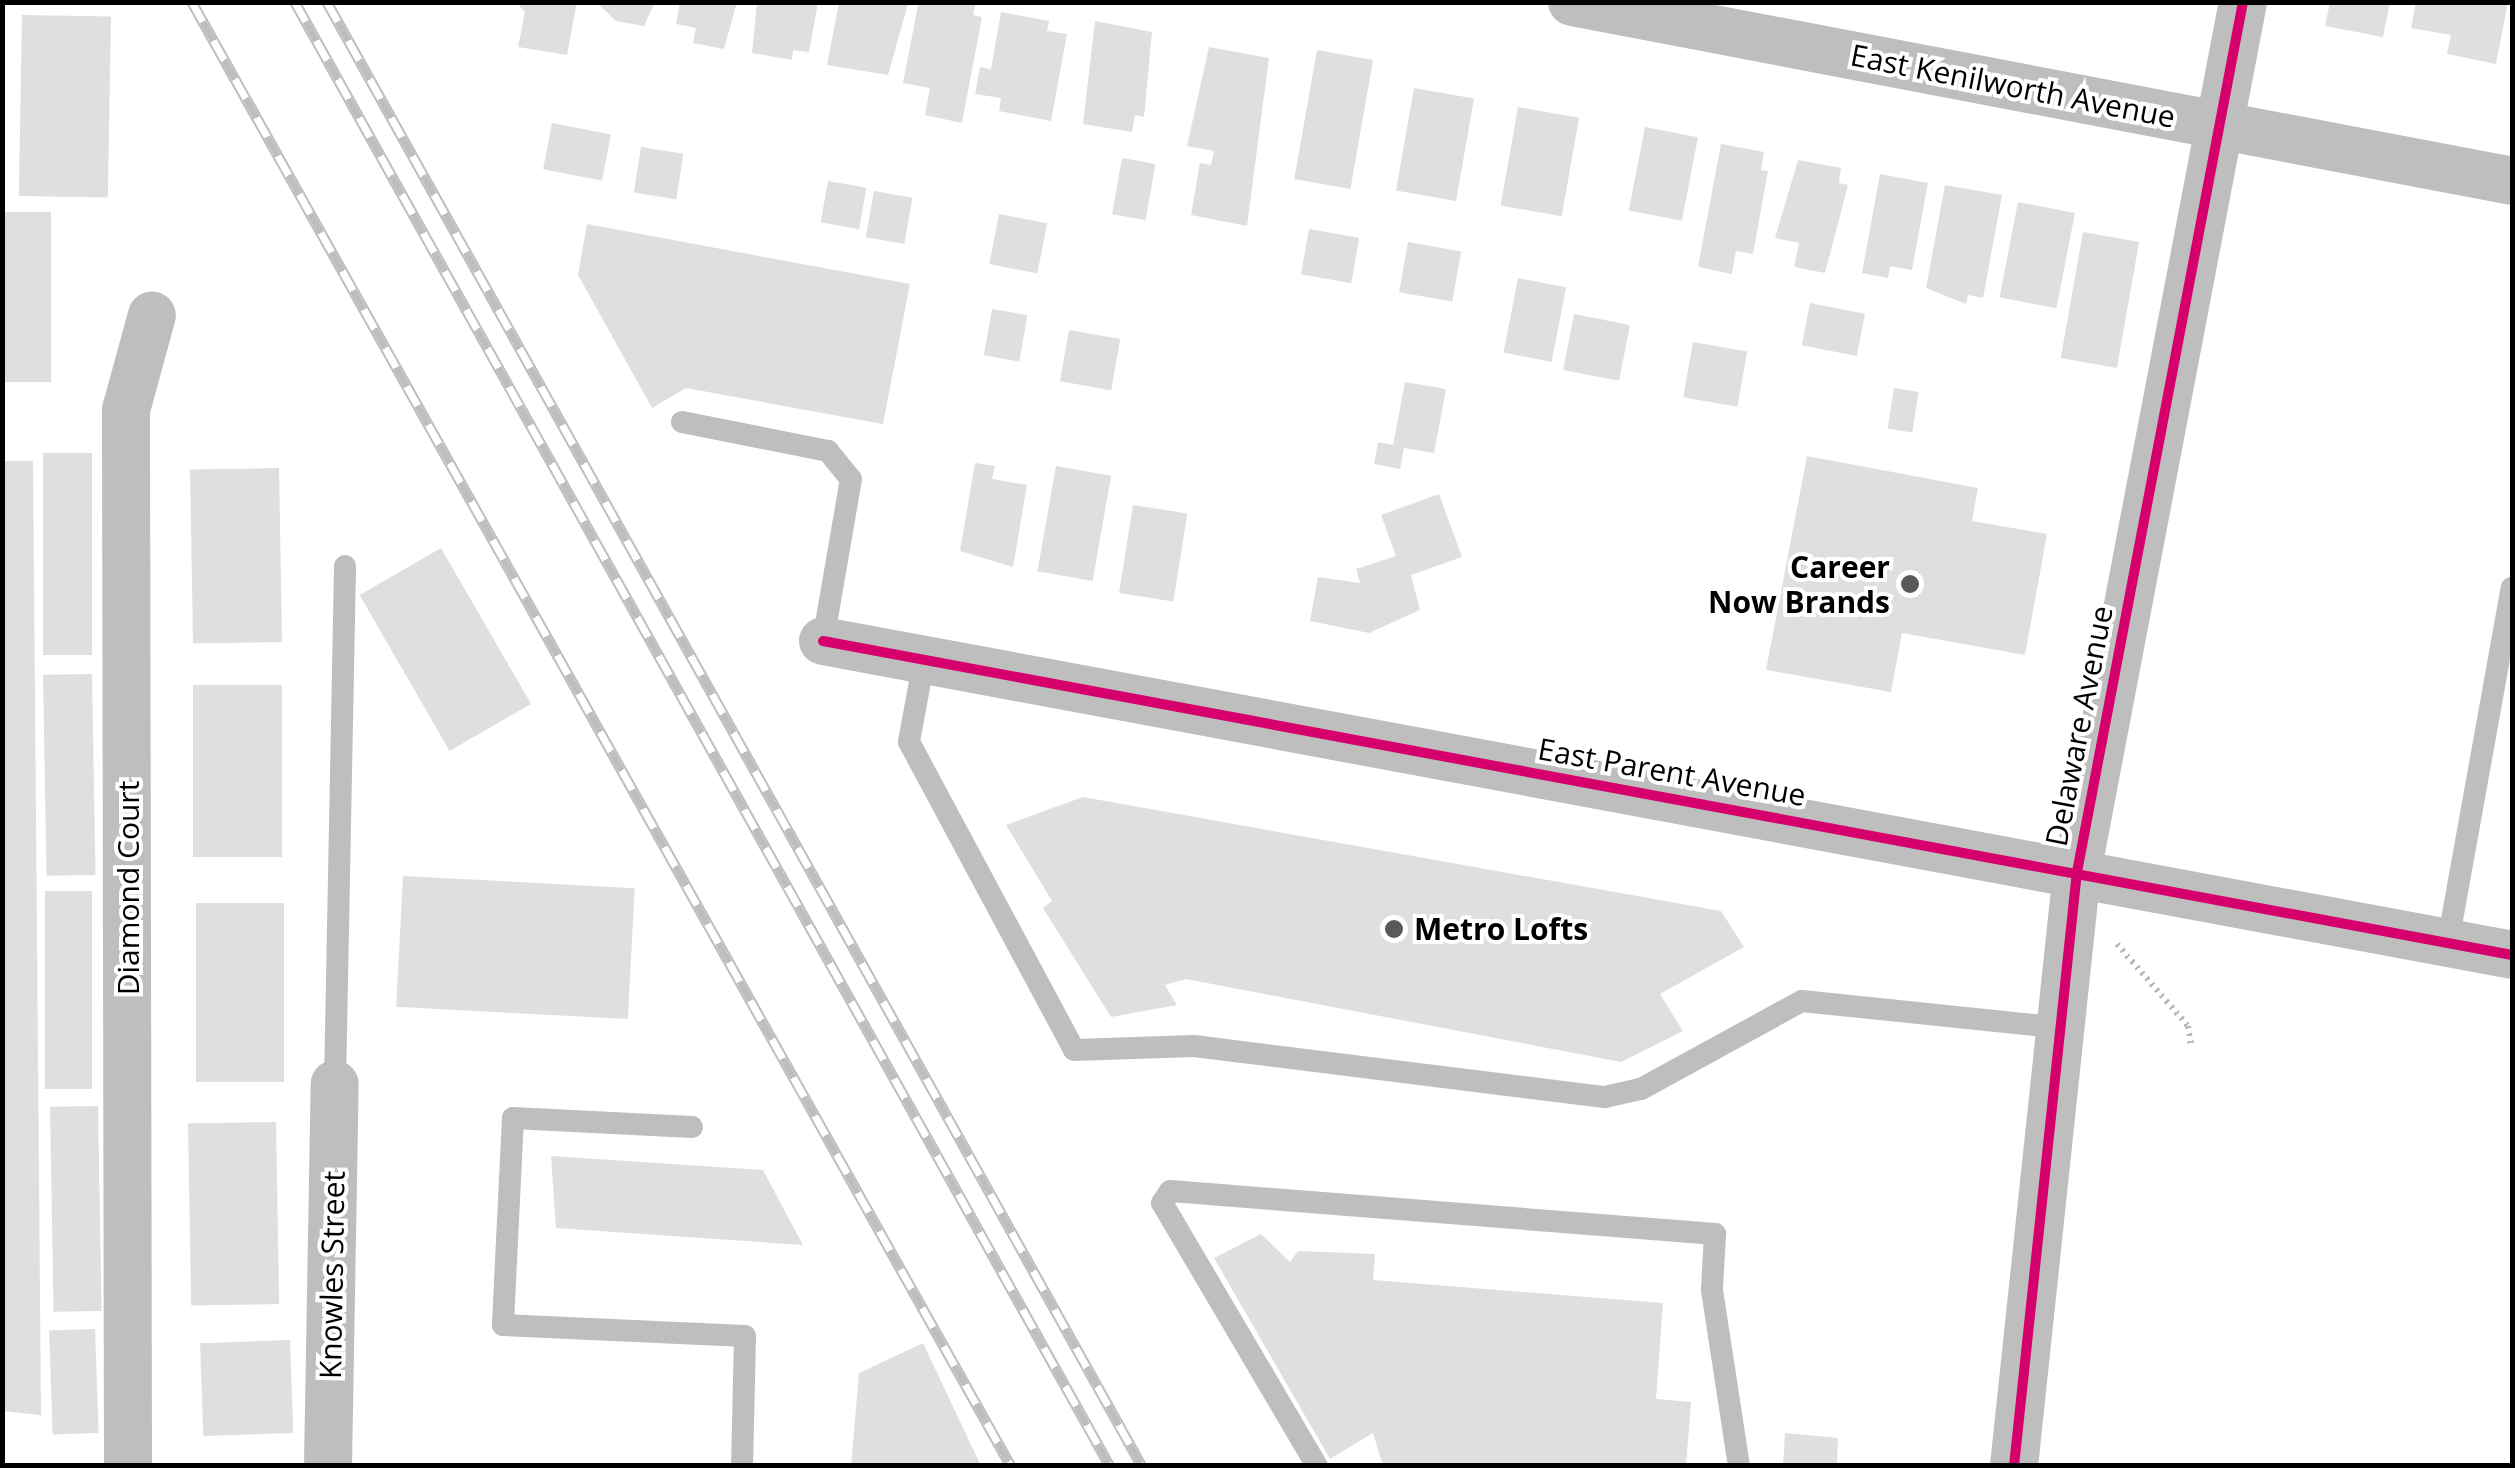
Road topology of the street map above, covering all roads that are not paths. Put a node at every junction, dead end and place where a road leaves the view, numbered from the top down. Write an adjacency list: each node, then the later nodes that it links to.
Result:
1 (1572, 2): 3 (street, East Kenilworth Avenue)
2 (2243, 2): 3 (street, Delaware Avenue)
3 (2220, 126): 4 (street, East Kenilworth Avenue); 11 (street, Delaware Avenue)
4 (2512, 181)
5 (152, 315): 17 (street, Diamond Court)
6 (682, 422): 9 (lane)
7 (346, 566): 15 (lane)
8 (2512, 588): 12 (lane)
9 (823, 640): 10 (street, East Parent Avenue)
10 (924, 660): 11 (street, East Parent Avenue); 14 (lane)
11 (2077, 872): 12 (street, East Parent Avenue); 14 (street, Delaware Avenue)
12 (2448, 942): 13 (street, East Parent Avenue)
13 (2512, 955)
14 (2062, 1028): 22 (street, Delaware Avenue)
15 (335, 1084): 18 (street, Knowles Street)
16 (692, 1127): 19 (lane)
17 (128, 1466)
18 (328, 1466)
19 (742, 1466)
20 (1317, 1466): 21 (lane)
21 (1739, 1466)
22 (2014, 1466)

